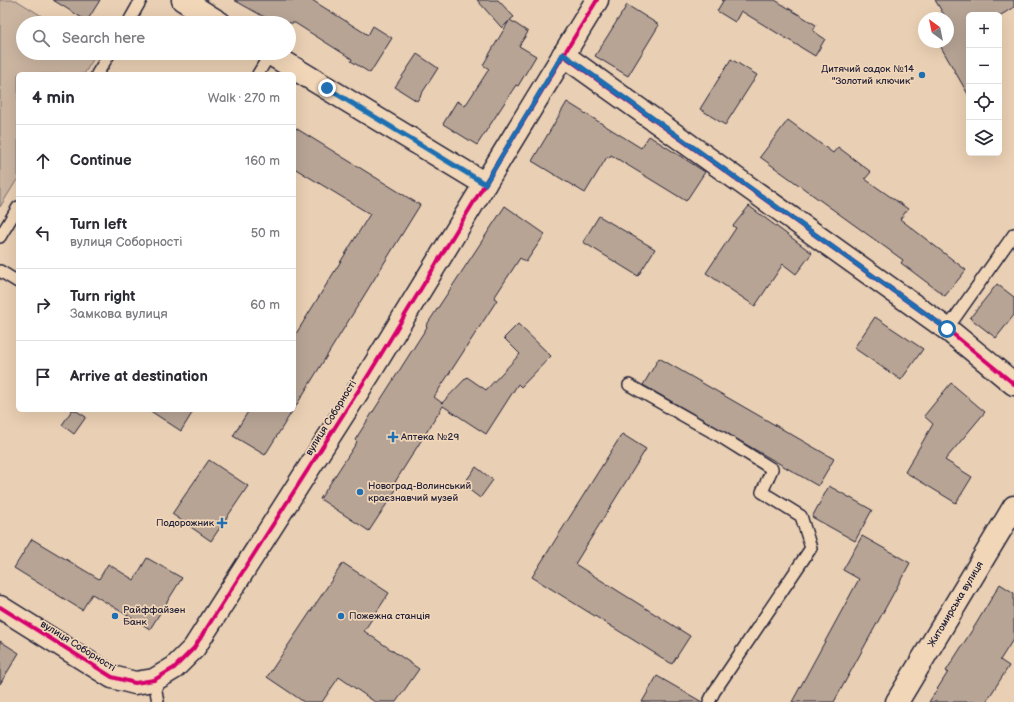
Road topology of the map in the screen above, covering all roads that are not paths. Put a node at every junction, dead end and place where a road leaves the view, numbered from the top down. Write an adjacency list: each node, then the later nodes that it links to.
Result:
1 (141, 0): 4 (lane)
2 (183, 0): 5 (street)
3 (597, 0): 6 (street, вулиця Соборності)
4 (132, 16)
5 (209, 16)
6 (563, 54): 12 (street, вулиця Соборності); 18 (street)
7 (106, 60): 10 (lane)
8 (266, 60): 11 (lane)
9 (281, 60): 12 (street)
10 (98, 72)
11 (259, 72)
12 (485, 184): 23 (street, вулиця Соборності)
13 (16, 210): 15 (lane)
14 (1014, 234): 18 (lane)
15 (0, 237)
16 (0, 271): 17 (lane)
17 (16, 281)
18 (947, 329): 19 (street)
19 (1014, 384)
20 (629, 385): 25 (lane)
21 (1014, 507): 26 (street, Житомирська вулиця)
22 (0, 607): 23 (street, вулиця Соборності)
23 (154, 680): 24 (lane)
24 (158, 702)
25 (709, 702)
26 (896, 702)

